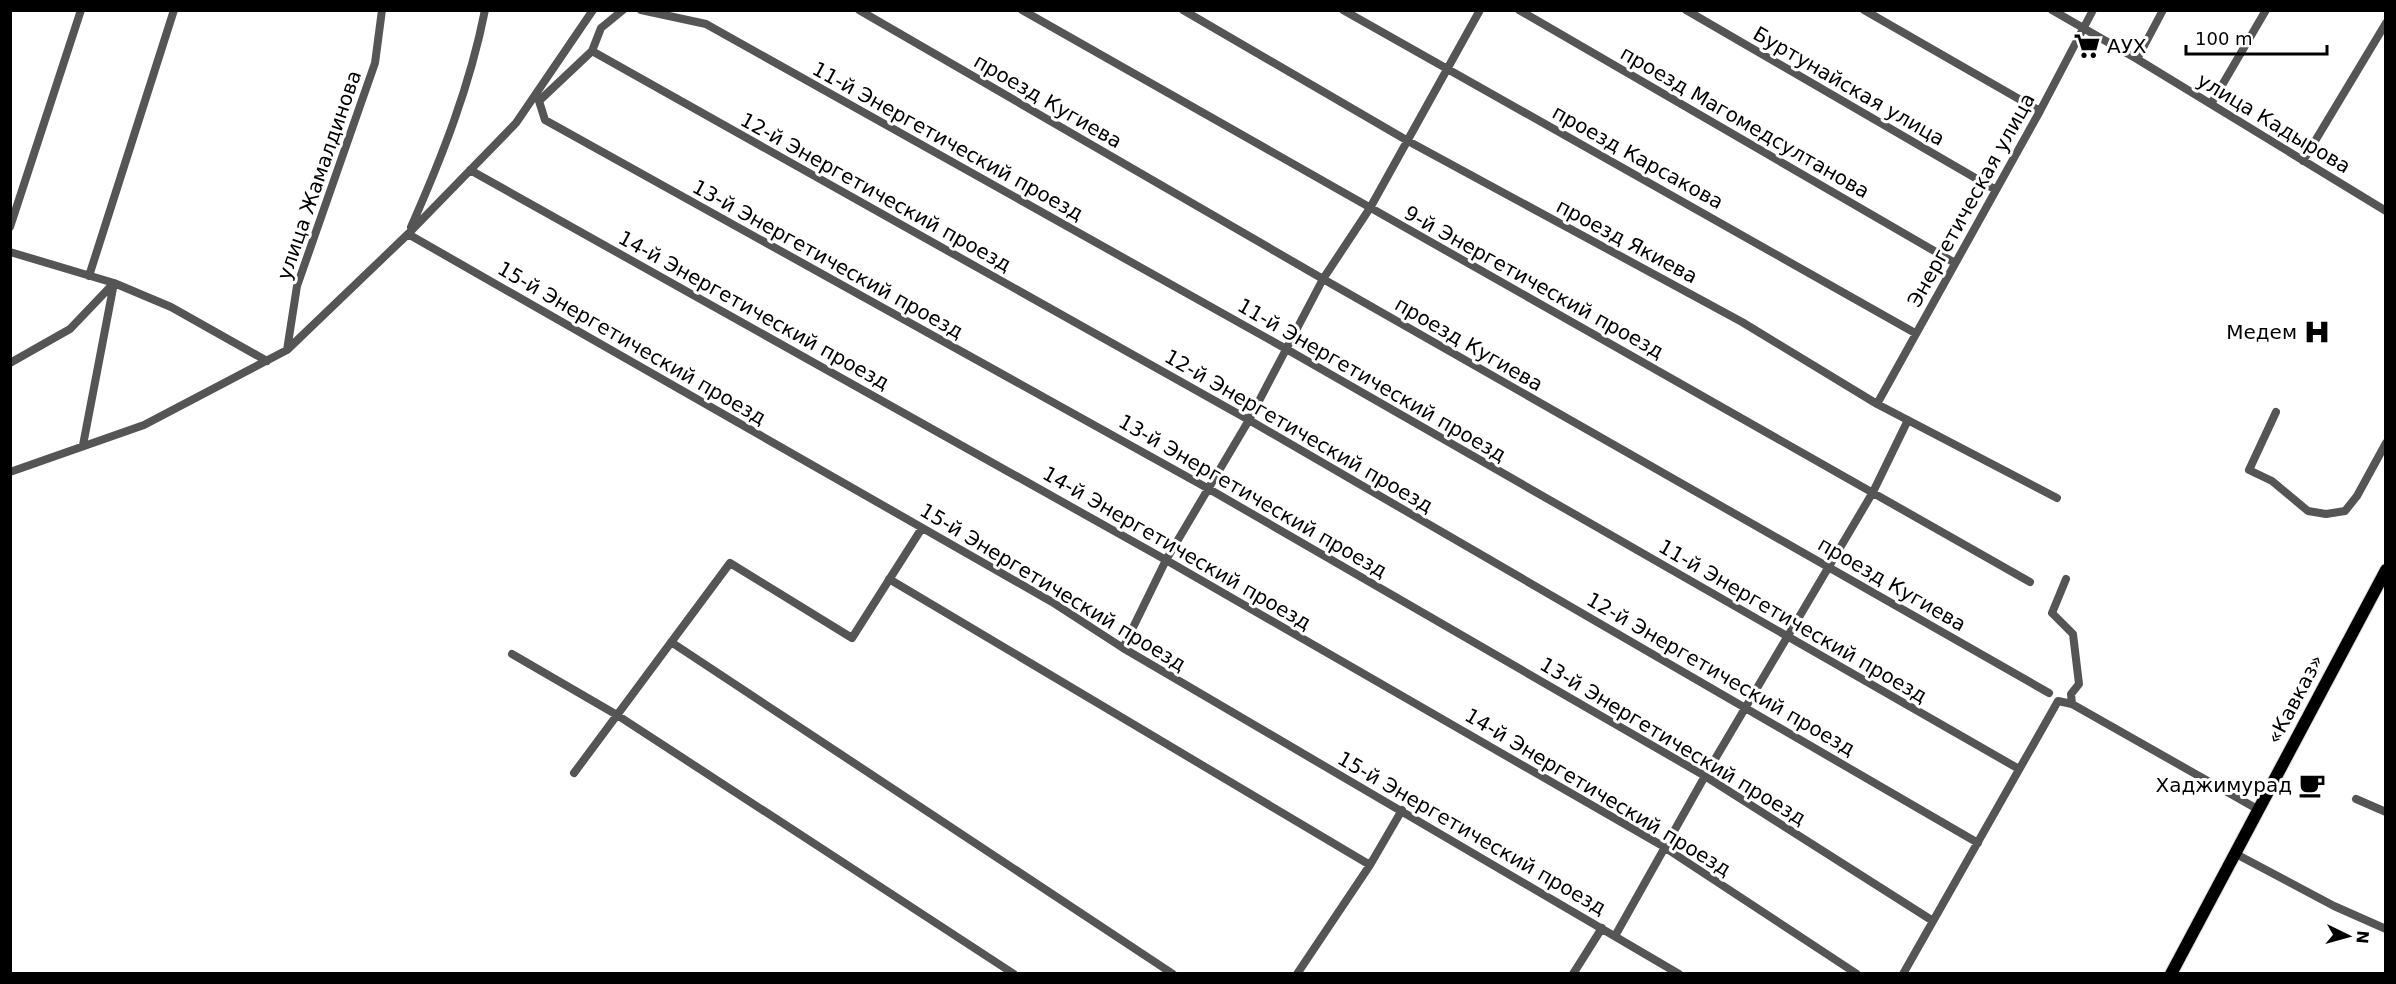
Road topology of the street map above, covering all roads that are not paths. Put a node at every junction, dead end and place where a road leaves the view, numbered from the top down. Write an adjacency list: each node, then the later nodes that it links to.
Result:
1 (81, 10): 35 (street)
2 (174, 10): 39 (street)
3 (382, 10): 43 (street, улица Жамалдинова)
4 (485, 10): 36 (street)
5 (593, 10): 28 (street)
6 (623, 10): 22 (street)
7 (641, 10): 44 (street, 11-й Энергетический проезд)
8 (859, 10): 40 (street, проезд Кугиева)
9 (1023, 10): 33 (street, 9-й Энергетический проезд)
10 (1183, 10): 29 (street, проезд Якиева)
11 (1343, 10): 24 (street, проезд Карсакова)
12 (1480, 10): 24 (street)
13 (1519, 10): 38 (street, проезд Магомедсултанова)
14 (1686, 10): 32 (street, Буртунайская улица)
15 (1864, 10): 27 (street)
16 (2052, 10): 21 (street, улица Кадырова)
17 (2092, 10): 21 (street, Энергетическая улица)
18 (2163, 10): 23 (street)
19 (2266, 10): 26 (street)
20 (2385, 23): 30 (street)
21 (2082, 28): 23 (street, улица Кадырова); 27 (street, Энергетическая улица)
22 (592, 51): 25 (street); 49 (street, 12-й Энергетический проезд)
23 (2137, 59): 26 (street, улица Кадырова)
24 (1447, 69): 29 (street); 42 (street, проезд Карсакова)
25 (539, 101): 28 (street); 54 (street, 13-й Энергетический проезд)
26 (2211, 104): 30 (street, улица Кадырова)
27 (2040, 111): 32 (street, Энергетическая улица)
28 (516, 123): 31 (street)
29 (1407, 141): 33 (street); 47 (street, проезд Якиева)
30 (2303, 160): 34 (street, улица Кадырова)
31 (470, 170): 36 (street); 58 (street, 14-й Энергетический проезд)
32 (1996, 190): 38 (street, Энергетическая улица)
33 (1370, 208): 40 (street); 55 (street, 9-й Энергетический проезд)
34 (2385, 211)
35 (10, 227)
36 (408, 234): 43 (street); 57 (street, 15-й Энергетический проезд)
37 (10, 252): 39 (street)
38 (1955, 263): 42 (street, Энергетическая улица)
39 (89, 276): 41 (street)
40 (1323, 279): 44 (street); 59 (street, проезд Кугиева)
41 (114, 283): 45 (street); 46 (street); 52 (street)
42 (1915, 333): 47 (street, Энергетическая улица)
43 (287, 350): 45 (street)
44 (1288, 351): 49 (street); 64 (street, 11-й Энергетический проезд)
45 (267, 361): 52 (street)
46 (10, 363)
47 (1876, 404): 50 (street, проезд Якиева)
48 (2276, 412): 51 (street)
49 (1249, 420): 54 (street); 70 (street, 12-й Энергетический проезд)
50 (1908, 420): 55 (street); 56 (street, проезд Якиева)
51 (2385, 443)
52 (83, 445): 53 (street)
53 (10, 472)
54 (1209, 489): 58 (street); 74 (street, 13-й Энергетический проезд)
55 (1873, 492): 59 (street); 63 (street, 9-й Энергетический проезд)
56 (2057, 498)
57 (922, 528): 61 (street); 66 (street, 15-й Энергетический проезд)
58 (1166, 560): 66 (street); 80 (street, 14-й Энергетический проезд)
59 (1828, 566): 64 (street); 68 (street, проезд Кугиева)
60 (2385, 570): 77 (highway, «Кавказ»)
61 (889, 579): 65 (street); 82 (street)
62 (2066, 579): 69 (street)
63 (2030, 582)
64 (1787, 637): 70 (street); 72 (street, 11-й Энергетический проезд)
65 (671, 642): 71 (street); 89 (street)
66 (1123, 648): 76 (street, 15-й Энергетический проезд)
67 (512, 654): 71 (street)
68 (2049, 693)
69 (2072, 704): 72 (street); 77 (street)
70 (1746, 707): 74 (street); 79 (street, 12-й Энергетический проезд)
71 (617, 715): 73 (street); 88 (street)
72 (2019, 769): 79 (street)
73 (574, 773)
74 (1705, 776): 80 (street); 83 (street, 13-й Энергетический проезд)
75 (2356, 798): 78 (street)
76 (1402, 810): 82 (street); 84 (street, 15-й Энергетический проезд)
77 (2259, 810): 81 (highway, «Кавказ»)
78 (2385, 812)
79 (1978, 843): 83 (street)
80 (1665, 848): 86 (street); 92 (street, 14-й Энергетический проезд)
81 (2236, 854): 85 (street); 94 (highway, «Кавказ»)
82 (1370, 865): 90 (street)
83 (1933, 921): 93 (street)
84 (1602, 928): 86 (street, 15-й Энергетический проезд); 91 (street)
85 (2385, 929)
86 (1615, 936): 87 (street, 15-й Энергетический проезд)
87 (1677, 973)
88 (1014, 974)
89 (1173, 974)
90 (1297, 974)
91 (1573, 974)
92 (1857, 974)
93 (1903, 974)
94 (2171, 974)

